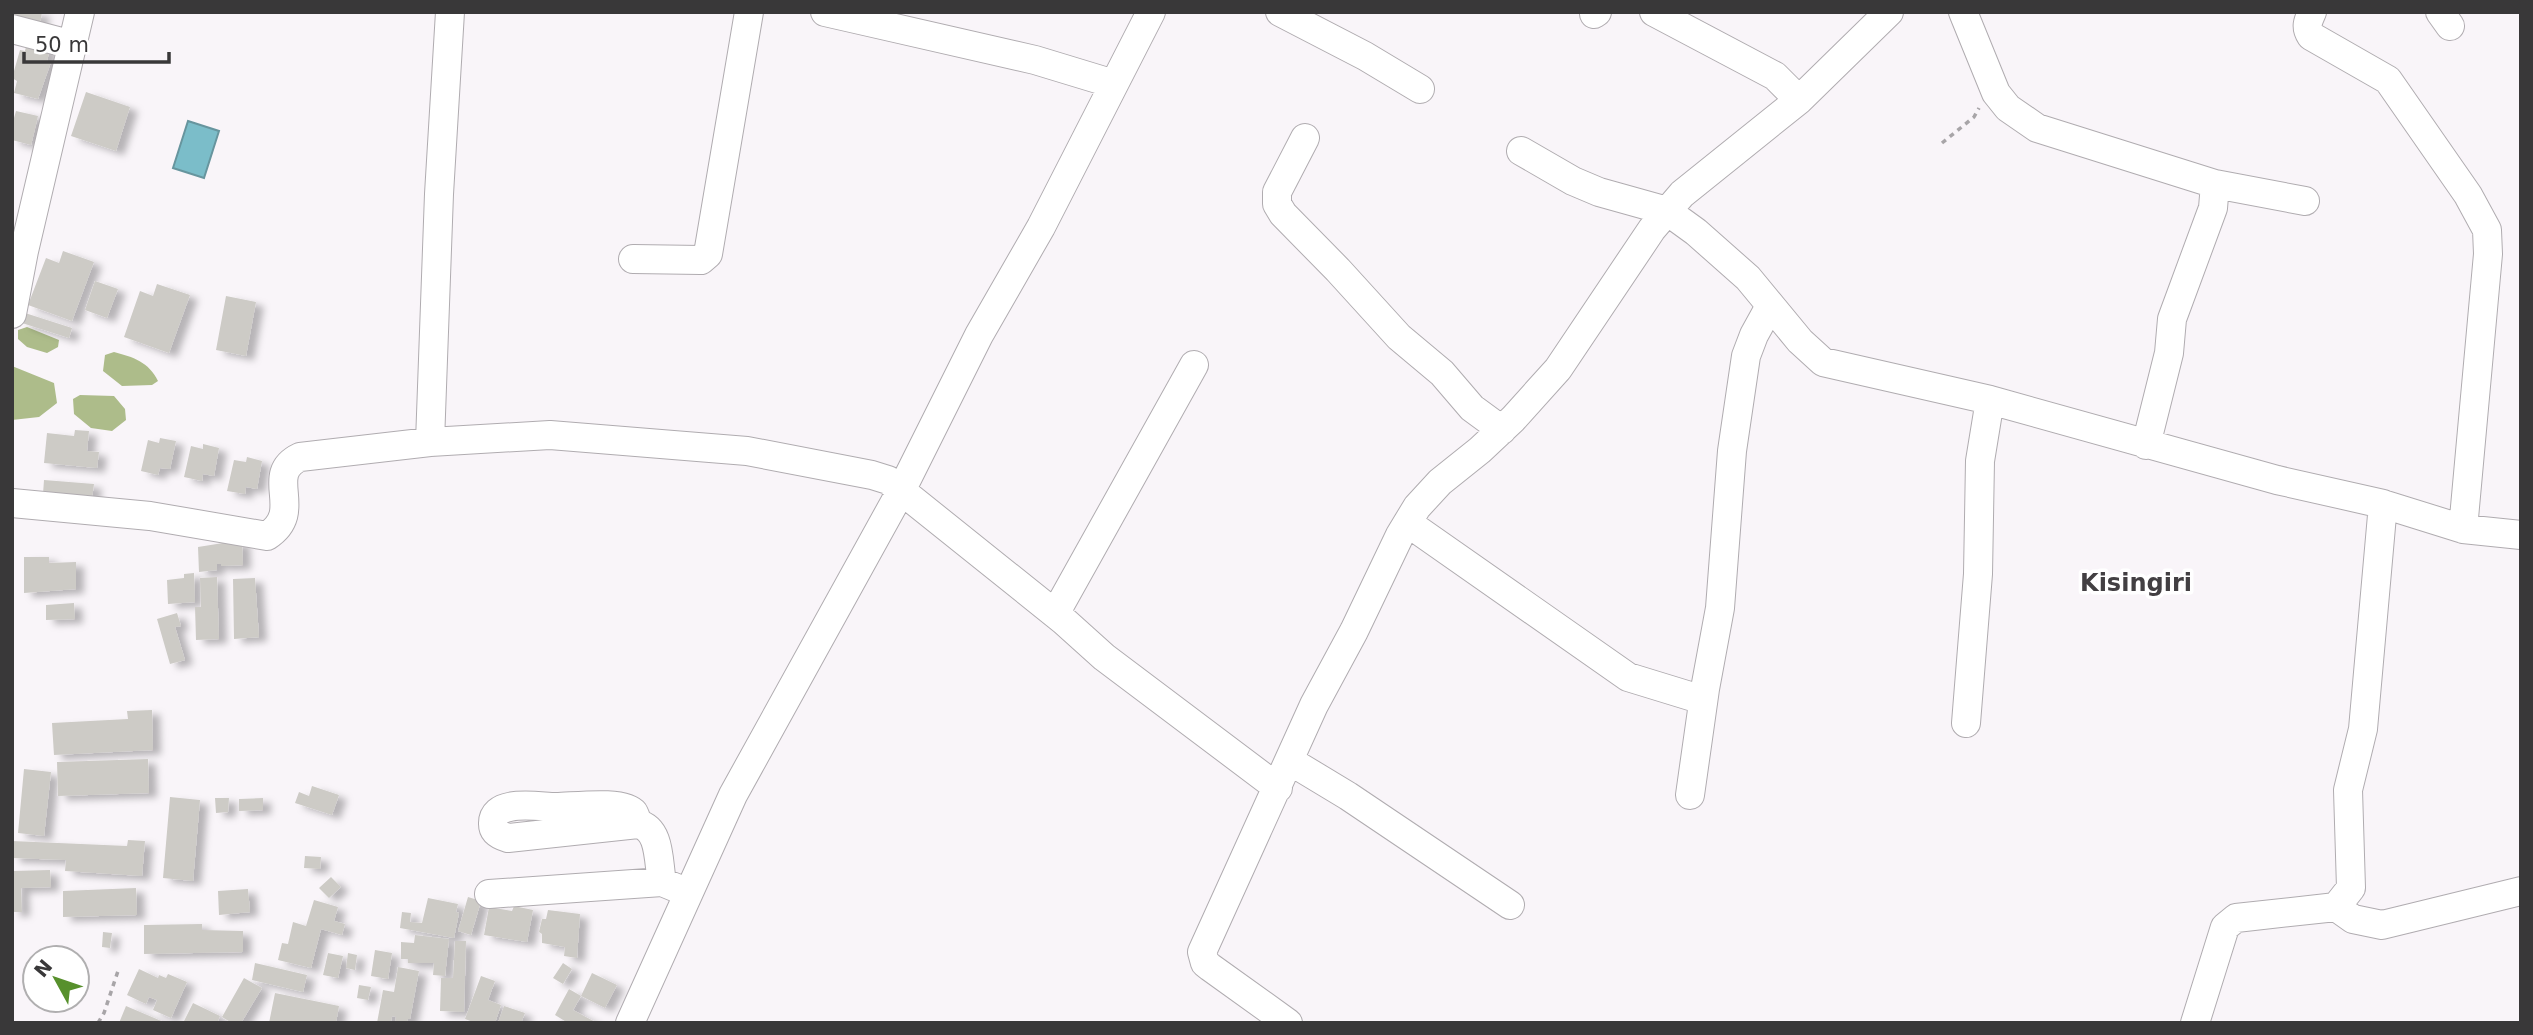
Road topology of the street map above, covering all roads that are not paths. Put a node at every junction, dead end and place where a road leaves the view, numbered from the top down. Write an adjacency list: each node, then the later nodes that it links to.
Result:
1 (80, 12): 12 (street)
2 (450, 12): 27 (street)
3 (749, 12): 21 (street)
4 (825, 12): 13 (street)
5 (1152, 12): 13 (street)
6 (1280, 12): 14 (street)
7 (1654, 12): 15 (street)
8 (1889, 12): 15 (street)
9 (1963, 12): 18 (street)
10 (2312, 12): 33 (street)
11 (12, 29): 12 (street)
12 (73, 45): 23 (street)
13 (1115, 84): 29 (street)
14 (1420, 89)
15 (1799, 100): 20 (street)
16 (1305, 138): 26 (street)
17 (1521, 151): 20 (street)
18 (2215, 184): 19 (street); 28 (street)
19 (2305, 201)
20 (1667, 211): 22 (street); 26 (street)
21 (633, 259)
22 (1770, 306): 25 (street); 36 (street)
23 (12, 314)
24 (1194, 365): 35 (street)
25 (1990, 400): 28 (street); 37 (street)
26 (1502, 430): 32 (street)
27 (430, 442): 29 (street); 30 (street)
28 (2146, 445): 31 (street)
29 (901, 491): 35 (street); 45 (street)
30 (12, 503)
31 (2383, 504): 33 (street); 47 (street)
32 (1408, 523): 36 (street); 38 (street)
33 (2463, 529): 34 (street)
34 (2521, 535)
35 (1055, 614): 39 (street)
36 (1703, 700): 40 (street)
37 (1966, 723)
38 (1290, 761): 39 (street); 46 (street)
39 (1278, 788): 49 (street)
40 (1690, 795)
41 (557, 820): 42 (street)
42 (662, 882): 44 (street); 45 (street)
43 (2521, 891): 47 (street)
44 (489, 894)
45 (687, 895): 48 (street)
46 (1510, 905)
47 (2336, 908): 50 (street)
48 (630, 1023)
49 (1288, 1023)
50 (2196, 1023)

